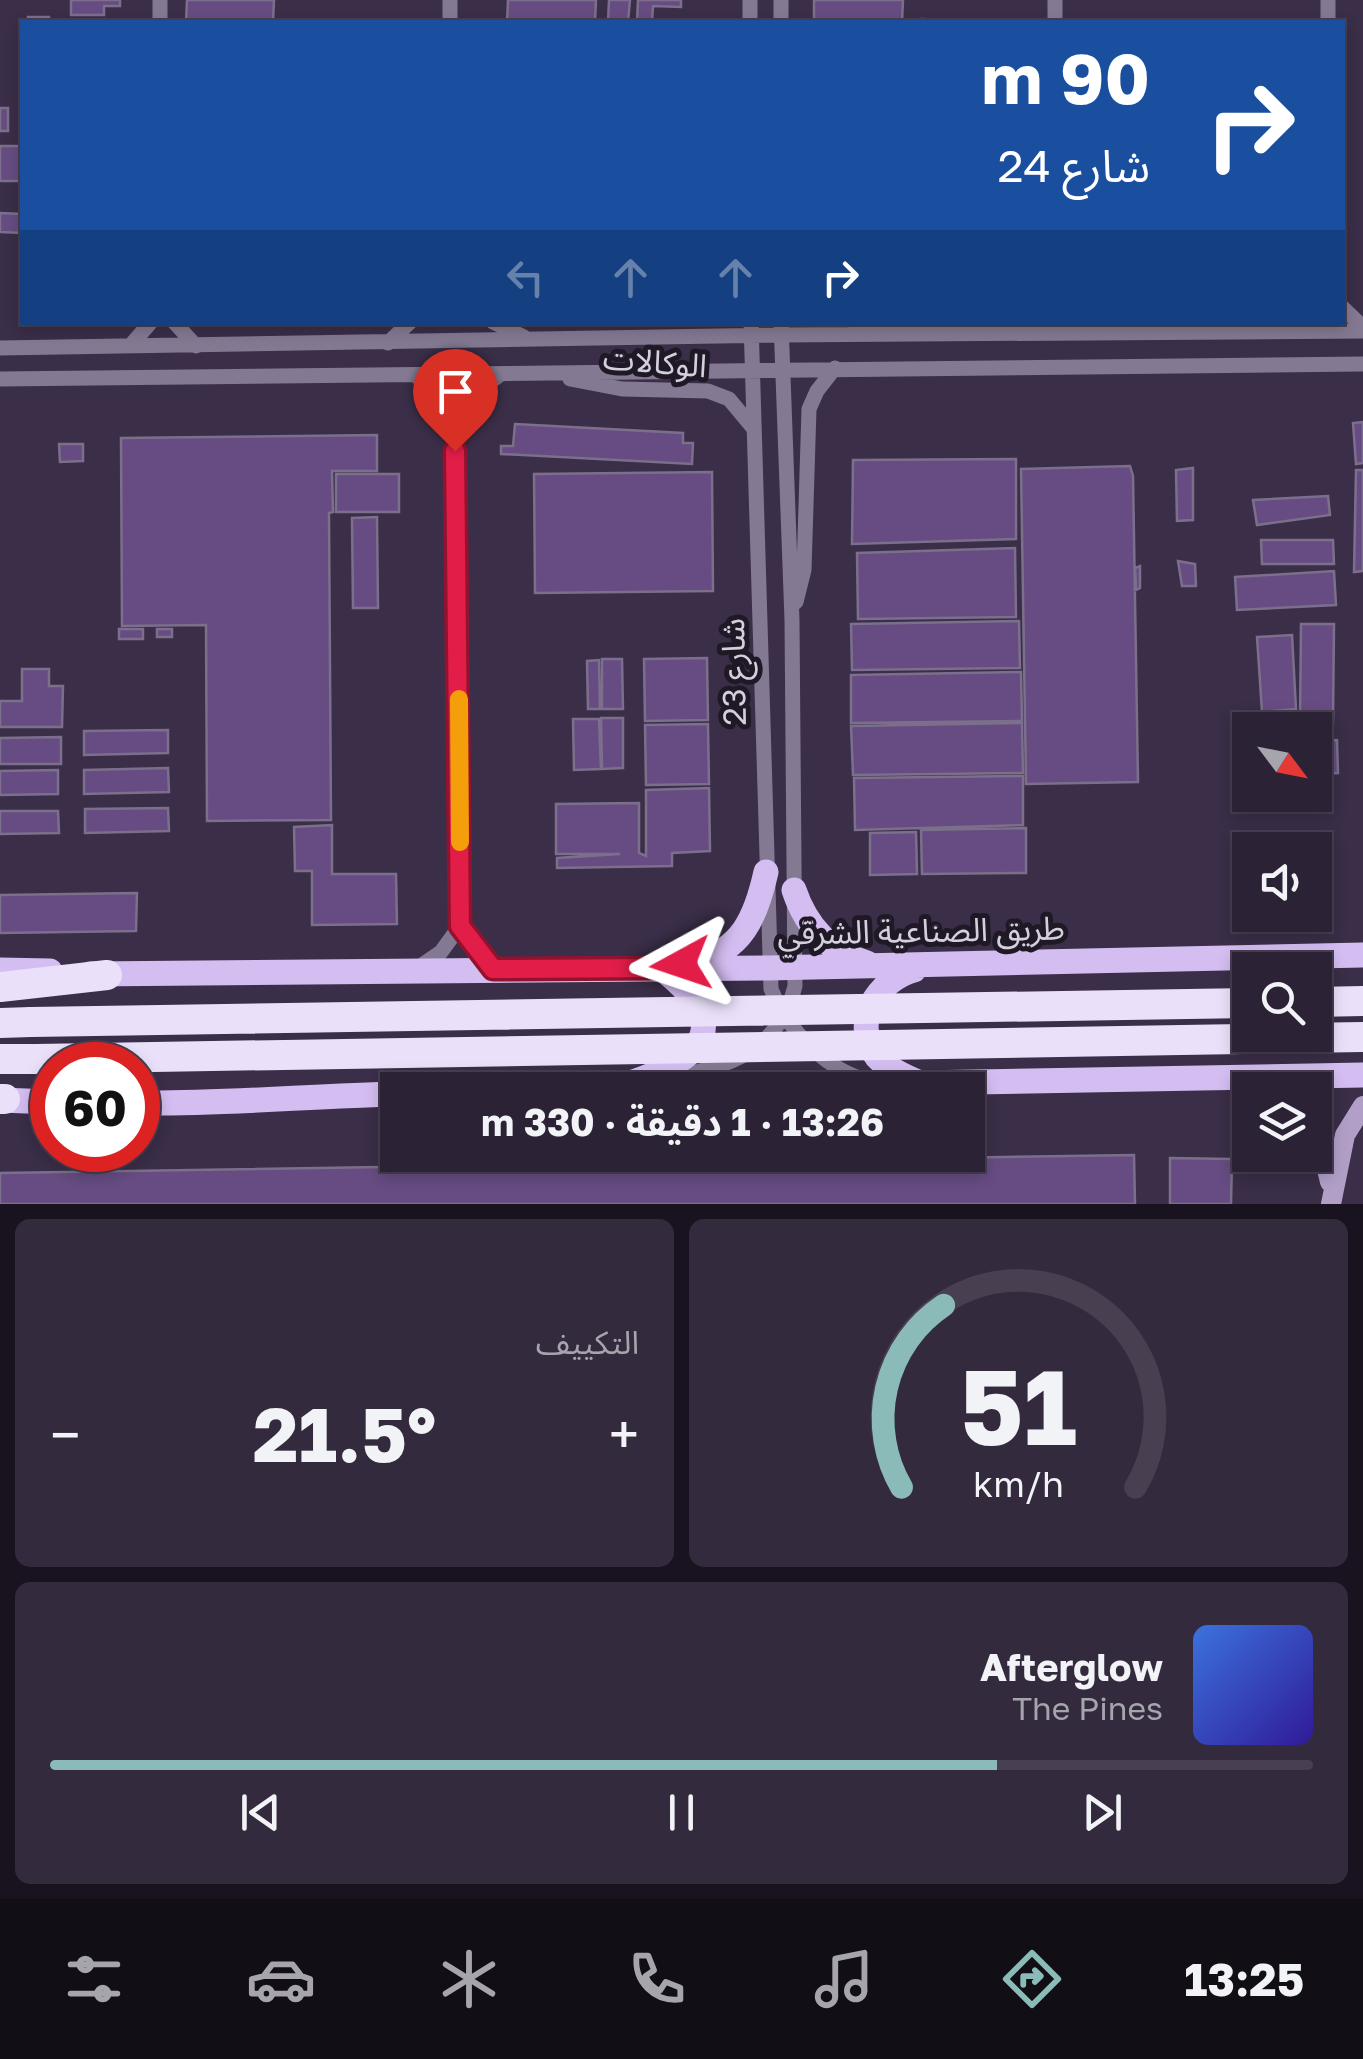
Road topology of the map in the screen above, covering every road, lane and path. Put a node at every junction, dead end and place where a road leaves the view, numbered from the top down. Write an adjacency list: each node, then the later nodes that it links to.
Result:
1 (1345, 310): 13 (street)
2 (148, 325): 20 (street)
3 (177, 325): 21 (street)
4 (407, 325): 19 (street)
5 (500, 325): 18 (street)
6 (708, 325): 17 (street)
7 (865, 325): 16 (street, الوكالات)
8 (1022, 325): 14 (street)
9 (1089, 325): 15 (street)
10 (1301, 327): 13 (street, الوكالات); 15 (street, الوكالات)
11 (751, 329): 12 (street, الوكالات); 17 (street, الوكالات); 25 (street, شارع 23)
12 (781, 329): 16 (street, الوكالات); 26 (street, شارع 23)
13 (1363, 329)
14 (1007, 335): 15 (street, الوكالات); 16 (street, الوكالات)
15 (1103, 335)
16 (906, 336)
17 (690, 338): 18 (street, الوكالات)
18 (533, 340): 19 (street, الوكالات)
19 (388, 343): 21 (street, الوكالات)
20 (130, 346): 21 (street, الوكالات); 22 (street, الوكالات)
21 (196, 346)
22 (0, 348)
23 (1363, 364): 24 (street, الوكالات)
24 (834, 368): 26 (street, الوكالات); 33 (street, شارع 23)
25 (752, 369): 26 (street, الوكالات); 27 (street, الوكالات); 32 (street, شارع 23)
26 (782, 369): 33 (street, شارع 23)
27 (537, 373): 29 (street, الوكالات); 32 (street, الوكالات)
28 (413, 374): 29 (street, الوكالات); 30 (street, الوكالات); 31 (street)
29 (501, 374): 31 (street)
30 (0, 379)
31 (454, 419): 36 (street)
32 (754, 429): 34 (street, شارع 23)
33 (792, 620): 35 (street, شارع 23)
34 (766, 872): 41 (main road); 42 (street, شارع 23)
35 (794, 890): 39 (main road); 40 (street, شارع 23)
36 (460, 926): 43 (street); 45 (street)
37 (1363, 955): 38 (main road, طريق الصناعية الشرقي)
38 (938, 965): 39 (main road, طريق الصناعية الشرقي); 58 (main road)
39 (876, 966): 40 (main road, طريق الصناعية الشرقي)
40 (795, 967): 42 (main road, طريق الصناعية الشرقي); 51 (street, شارع 23)
41 (661, 968): 42 (main road, طريق الصناعية الشرقي); 43 (main road, طريق الصناعية الشرقي); 55 (main road)
42 (768, 968): 51 (street, شارع 23)
43 (493, 969): 45 (main road, طريق الصناعية الشرقي)
44 (0, 970): 46 (main road, طريق الصناعية الشرقي)
45 (414, 970): 46 (main road, طريق الصناعية الشرقي)
46 (106, 975): 47 (highway)
47 (0, 987)
48 (1363, 1001): 49 (highway)
49 (1332, 1002)
50 (1232, 1003): 52 (highway, bridge)
51 (785, 1015): 56 (street); 57 (street, شارع 23)
52 (15, 1023)
53 (1363, 1037): 54 (highway, bridge)
54 (0, 1059)
55 (655, 1072)
56 (704, 1072)
57 (848, 1072)
58 (897, 1072)
59 (1332, 1075): 60 (main road)
60 (1363, 1075)
61 (1232, 1076): 62 (main road)
62 (985, 1082)
63 (380, 1095): 66 (main road)
64 (2, 1099): 65 (main road)
65 (30, 1101)
66 (160, 1103)
67 (1363, 1106): 69 (street)
68 (1326, 1172): 69 (street)
69 (1332, 1199)

